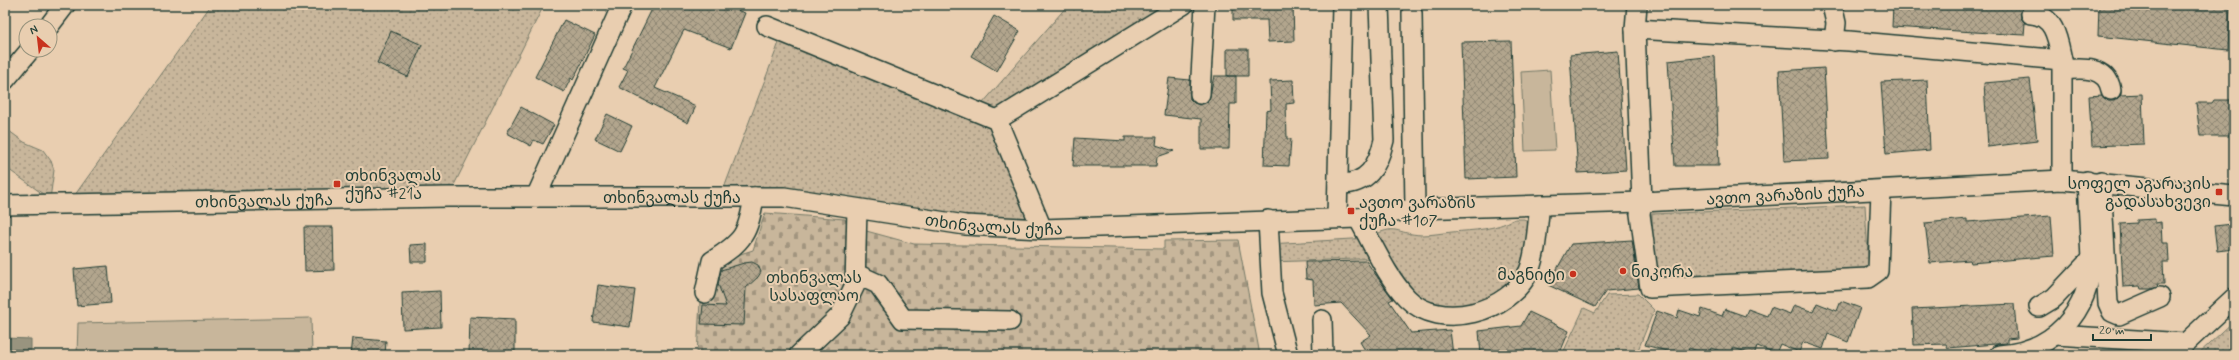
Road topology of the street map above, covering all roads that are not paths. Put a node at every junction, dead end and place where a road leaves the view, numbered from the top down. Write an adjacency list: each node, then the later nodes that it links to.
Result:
1 (65, 5): 11 (street)
2 (622, 5): 26 (street)
3 (1183, 5): 20 (street)
4 (1205, 5): 19 (street)
5 (1342, 5): 23 (street)
6 (1379, 5): 23 (street)
7 (1637, 5): 13 (street)
8 (1832, 5): 14 (street)
9 (1412, 13): 32 (street)
10 (2031, 14): 16 (street)
11 (55, 18)
12 (767, 26): 20 (street)
13 (1636, 29): 14 (street); 29 (street)
14 (1834, 41): 16 (street)
15 (23, 58): 17 (street)
16 (2063, 65): 18 (street); 21 (street)
17 (5, 80)
18 (2111, 90)
19 (1200, 94)
20 (997, 120): 36 (street)
21 (2062, 180): 22 (street, ავთო ვარაზის ქუჩა); 24 (street, ავთო ვარაზის ქუჩა)
22 (2094, 182): 25 (street, ავთო ვარაზის ქუჩა); 37 (street); 40 (street)
23 (1338, 184): 33 (street)
24 (1881, 190): 29 (street, ავთო ვარაზის ქუჩა); 29 (street)
25 (2234, 196)
26 (536, 197): 27 (street, თხინვალას ქუჩა); 28 (street, თხინვალას ქუჩა)
27 (754, 197): 31 (street, თხინვალას ქუჩა); 39 (street)
28 (9, 200)
29 (1642, 202): 30 (street, ავთო ვარაზის ქუჩა)
30 (1540, 205): 32 (street, ავთო ვარაზის ქუჩა); 34 (street)
31 (857, 209): 36 (street, თხინვალას ქუჩა); 38 (street)
32 (1416, 209): 34 (street, ავთო ვარაზის ქუჩა)
33 (1337, 217): 34 (street, ავთო ვარაზის ქუჩა); 35 (street, თხინვალას ქუჩა)
34 (1358, 218)
35 (1268, 220): 36 (street, თხინვალას ქუჩა); 48 (street)
36 (1042, 229)
37 (2092, 259): 42 (street); 45 (street)
38 (856, 274): 44 (street); 47 (street)
39 (705, 293)
40 (2160, 297)
41 (2234, 298): 46 (street)
42 (2039, 307)
43 (1322, 320): 49 (street)
44 (1010, 321)
45 (2056, 335): 46 (street); 50 (street)
46 (2180, 349)
47 (799, 355)
48 (1288, 355)
49 (1323, 355)
50 (1999, 355)

